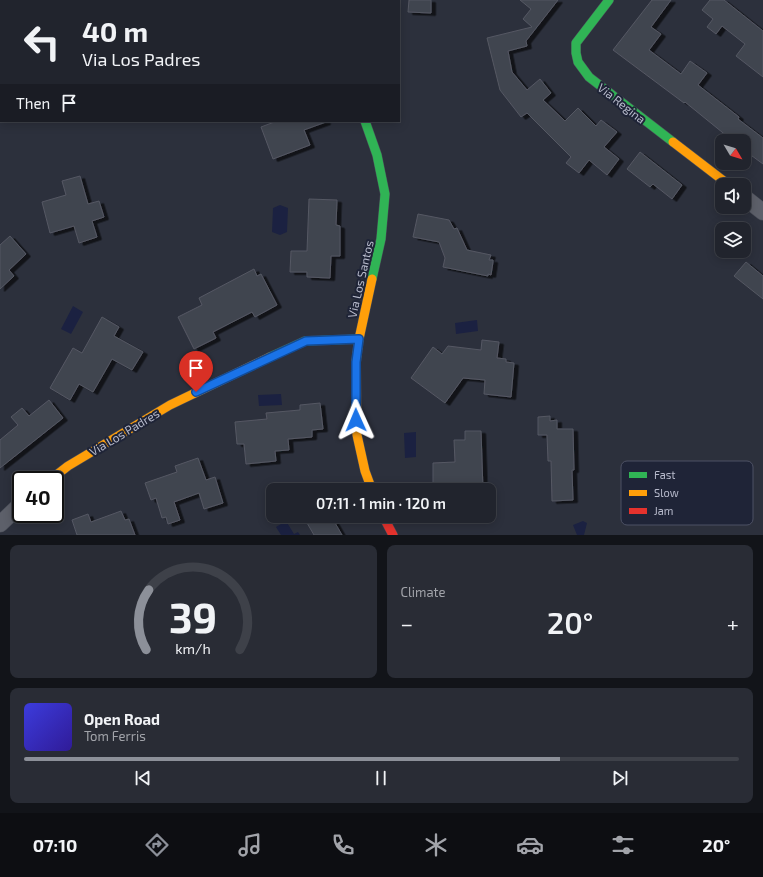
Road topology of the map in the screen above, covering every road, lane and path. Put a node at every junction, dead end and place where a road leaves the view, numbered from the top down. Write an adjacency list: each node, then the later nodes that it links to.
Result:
1 (609, 0): 3 (street, Via Regina)
2 (364, 122): 6 (street, Via Los Santos)
3 (720, 178)
4 (751, 203): 5 (street)
5 (763, 212)
6 (359, 339): 7 (street, Via Los Padres); 8 (street, Via Los Santos)
7 (62, 471)
8 (369, 483)
9 (12, 513): 11 (street)
10 (387, 523): 12 (street)
11 (0, 524)
12 (393, 535)

